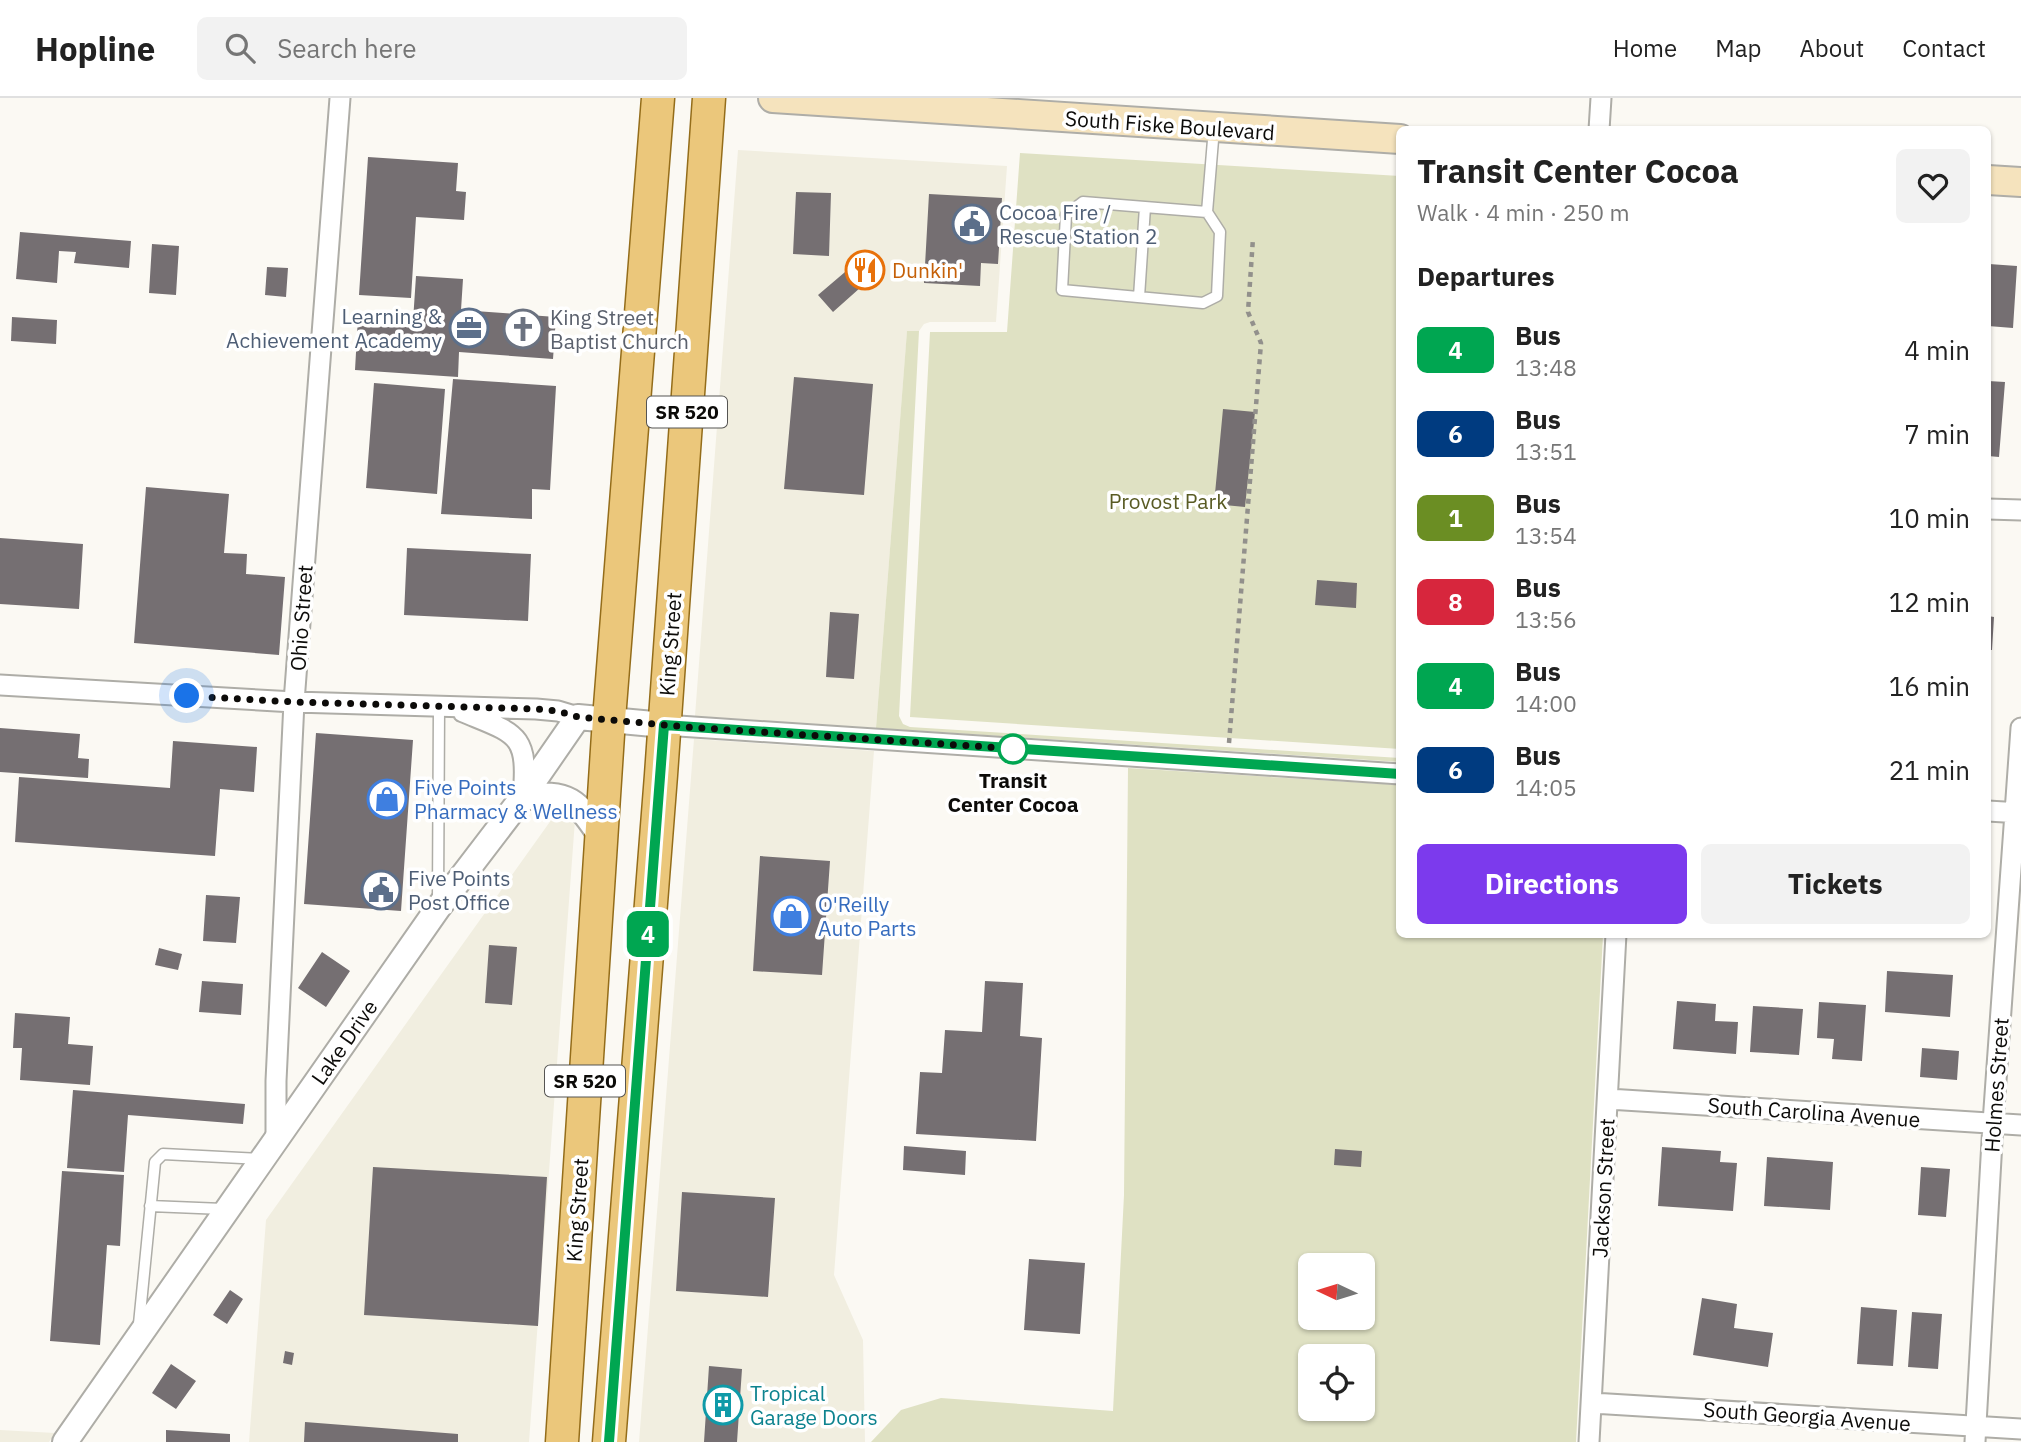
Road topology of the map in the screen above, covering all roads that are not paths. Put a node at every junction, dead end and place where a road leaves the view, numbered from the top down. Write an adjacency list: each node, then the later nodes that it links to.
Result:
1 (340, 98): 18 (street, Ohio Street)
2 (658, 98): 20 (main road, King Street / SR 520)
3 (709, 98): 21 (main road, King Street / SR 520)
4 (773, 98): 6 (main road, South Fiske Boulevard)
5 (1601, 98): 7 (street)
6 (1016, 106): 8 (main road, South Fiske Boulevard)
7 (1599, 126)
8 (1214, 128): 9 (main road, South Fiske Boulevard); 13 (lane)
9 (1396, 139)
10 (1991, 180): 11 (main road)
11 (2021, 182)
12 (1145, 207): 13 (lane); 14 (lane); 14 (lane)
13 (1207, 212): 14 (lane)
14 (1139, 297)
15 (1991, 509): 16 (street)
16 (2021, 510)
17 (0, 685): 18 (street)
18 (295, 702): 19 (street); 33 (street, Ohio Street)
19 (446, 707): 20 (street); 24 (street); 28 (lane)
20 (593, 718): 21 (street); 24 (street, Lake Drive); 27 (main road, King Street / SR 520)
21 (664, 725): 23 (street); 43 (main road, King Street / SR 520)
22 (2021, 728): 26 (street, Holmes Street)
23 (1396, 774)
24 (522, 798): 27 (street); 28 (street, Lake Drive)
25 (1991, 811): 26 (street)
26 (2018, 813): 31 (street, Holmes Street)
27 (602, 838): 42 (main road, King Street / SR 520)
28 (438, 908): 33 (street, Lake Drive)
29 (1616, 938): 30 (street, Jackson Street)
30 (1608, 1099): 31 (street, South Carolina Avenue); 38 (street, Jackson Street)
31 (1993, 1123): 32 (street, South Carolina Avenue); 40 (street, Holmes Street)
32 (2021, 1125)
33 (276, 1138): 34 (street, Lake Drive)
34 (261, 1159): 35 (lane); 36 (street, Lake Drive)
35 (150, 1206): 36 (lane); 37 (lane)
36 (227, 1209): 37 (street, Lake Drive)
37 (137, 1337): 41 (street, Lake Drive)
38 (1592, 1403): 40 (street, South Georgia Avenue); 44 (street, Jackson Street)
39 (2021, 1429): 40 (street, South Georgia Avenue)
40 (1975, 1434)
41 (65, 1442)
42 (562, 1442)
43 (609, 1442)
44 (1589, 1442)

